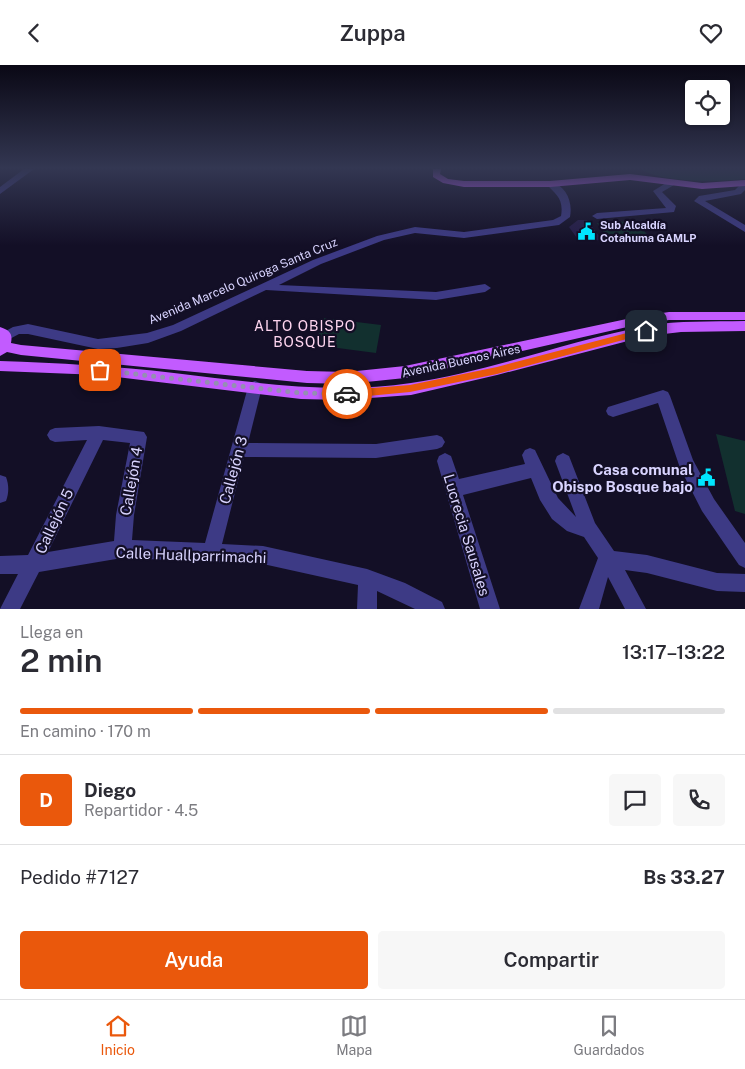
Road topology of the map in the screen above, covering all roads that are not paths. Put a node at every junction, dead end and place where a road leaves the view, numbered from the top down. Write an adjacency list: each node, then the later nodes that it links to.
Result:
1 (562, 194): 6 (street, Avenida Marcelo Quiroga Santa Cruz)
2 (660, 194): 4 (street)
3 (721, 194): 5 (street)
4 (598, 216)
5 (745, 229)
6 (265, 285): 7 (street); 10 (street, Avenida Marcelo Quiroga Santa Cruz)
7 (484, 288)
8 (745, 316): 10 (main road, Avenida Buenos Aires)
9 (745, 325): 12 (main road, Avenida Buenos Aires)
10 (3, 341)
11 (0, 366): 12 (main road, Avenida Buenos Aires)
12 (256, 387): 17 (street, Callejón 3)
13 (613, 411): 27 (street)
14 (99, 433): 15 (street, Callejón 4); 24 (street, Callejón 4); 28 (street, Callejón 5)
15 (55, 435)
16 (437, 442): 17 (street)
17 (238, 450): 25 (street, Callejón 3)
18 (445, 461): 21 (street, Lucrecia Sausales)
19 (563, 461): 23 (street)
20 (0, 483): 22 (street)
21 (453, 489): 23 (street); 35 (street, Lucrecia Sausales)
22 (0, 495)
23 (589, 529): 26 (street)
24 (122, 549): 25 (street, Calle Huallparrimachi); 28 (street, Calle Huallparrimachi)
25 (211, 553): 30 (street, Calle Huallparrimachi)
26 (609, 559): 31 (street); 36 (street); 37 (street)
27 (745, 559)
28 (34, 564): 29 (street, Calle Huallparrimachi); 32 (street, Callejón 5)
29 (0, 565)
30 (367, 578): 33 (street); 34 (street, Calle Huallparrimachi)
31 (745, 583)
32 (10, 609)
33 (367, 609)
34 (435, 609)
35 (490, 609)
36 (589, 609)
37 (636, 609)

